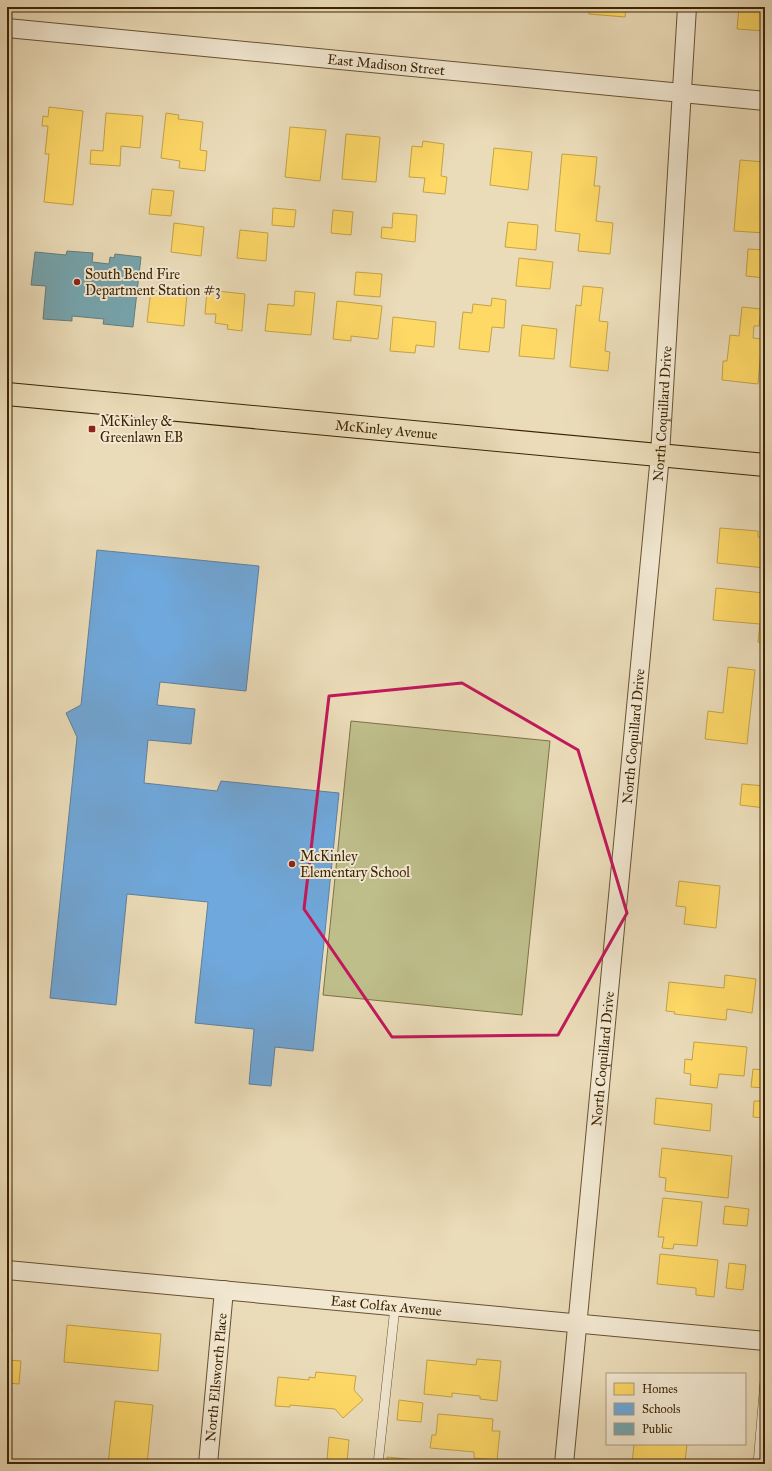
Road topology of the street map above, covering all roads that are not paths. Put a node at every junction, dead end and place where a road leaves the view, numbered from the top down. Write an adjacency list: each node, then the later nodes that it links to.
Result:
1 (688, 7): 3 (street, North Coquillard Drive)
2 (7, 28): 3 (street, East Madison Street)
3 (682, 93): 4 (street, East Madison Street); 6 (street, North Coquillard Drive)
4 (765, 101)
5 (7, 394): 6 (main road, McKinley Avenue)
6 (660, 455): 7 (main road, McKinley Avenue); 11 (street, North Coquillard Drive)
7 (765, 465)
8 (7, 1270): 9 (street, East Colfax Avenue)
9 (224, 1290): 10 (street, East Colfax Avenue); 14 (street, North Ellsworth Place)
10 (395, 1307): 11 (street, East Colfax Avenue); 15 (lane)
11 (577, 1323): 12 (street, East Colfax Avenue); 16 (street, North Coquillard Drive)
12 (765, 1341)
13 (765, 1381): 17 (lane)
14 (208, 1464)
15 (378, 1464)
16 (564, 1464)
17 (758, 1464)

